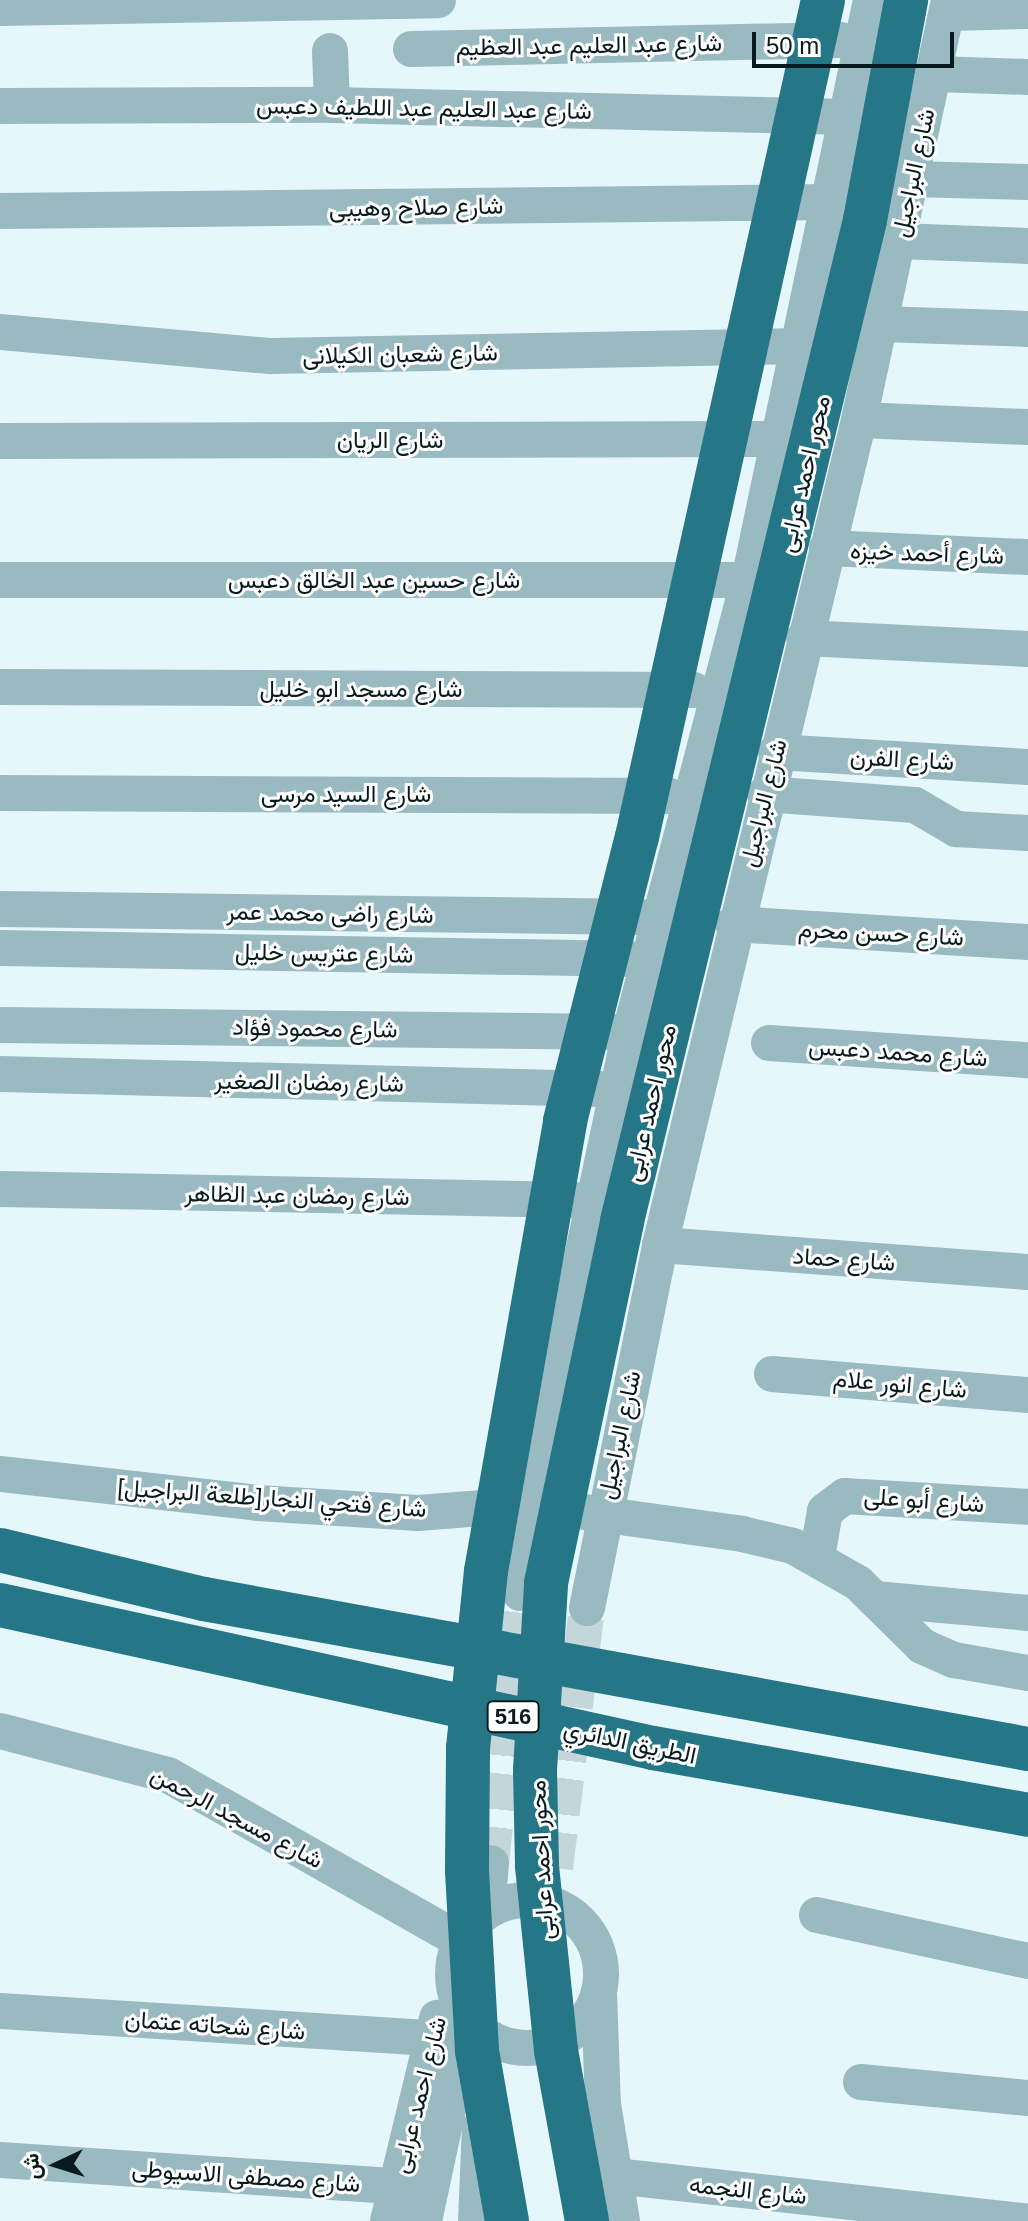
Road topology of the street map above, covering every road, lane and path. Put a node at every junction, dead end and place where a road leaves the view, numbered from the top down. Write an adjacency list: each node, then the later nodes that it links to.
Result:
1 (438, 0): 6 (street)
2 (823, 0): 96 (highway, bridge)
3 (871, 0): 8 (street)
4 (906, 0): 97 (highway, محور احمد عرابى, bridge)
5 (948, 7): 7 (street); 11 (street, شارع البراجيل)
6 (0, 8)
7 (1028, 11)
8 (862, 40): 9 (street, شارع عبد العليم عبد العظيم); 15 (street)
9 (411, 49)
10 (330, 51): 13 (street)
11 (934, 74): 12 (street); 16 (street, شارع البراجيل)
12 (1028, 77)
13 (332, 105): 14 (street, شارع عبد العليم عبد اللطيف دعبس); 15 (street, شارع عبد العليم عبد اللطيف دعبس)
14 (0, 106)
15 (849, 117): 18 (street)
16 (911, 179): 17 (street); 20 (street, شارع البراجيل)
17 (1028, 182)
18 (832, 202): 19 (street, شارع صلاح وهيبى); 25 (street)
19 (0, 211)
20 (898, 241): 21 (street); 22 (street, شارع البراجيل)
21 (1028, 246)
22 (880, 324): 23 (street); 26 (street, شارع البراجيل)
23 (1028, 329)
24 (0, 332): 25 (street, شارع شعبان الكيلانى)
25 (801, 346): 28 (street)
26 (859, 420): 27 (street); 30 (street, شارع البراجيل)
27 (1028, 427)
28 (780, 439): 29 (street, شارع الريان); 33 (street)
29 (0, 441)
30 (827, 548): 31 (street, شارع أحمد خيزه); 34 (street, شارع البراجيل)
31 (1028, 557)
32 (0, 580): 33 (street, شارع حسين عبد الخالق دعبس)
33 (749, 580): 37 (street)
34 (804, 638): 35 (street); 38 (street, شارع البراجيل)
35 (1028, 649)
36 (0, 687): 37 (street, شارع مسجد ابو خليل)
37 (721, 690): 42 (street)
38 (776, 752): 39 (street, شارع الفرن); 41 (street, شارع البراجيل)
39 (1028, 767)
40 (0, 793): 42 (street, شارع السيد مرسى)
41 (765, 794): 43 (street); 46 (street, شارع البراجيل)
42 (692, 796): 45 (street)
43 (1028, 833)
44 (0, 909): 45 (street, شارع راضى محمد عمر)
45 (660, 917): 49 (street)
46 (733, 924): 47 (street, شارع حسن محرم); 58 (street, شارع البراجيل)
47 (1028, 942)
48 (0, 948): 49 (street, شارع عتريس خليل)
49 (648, 959): 51 (street)
50 (0, 1025): 51 (street, شارع محمود فؤاد)
51 (630, 1032): 55 (street)
52 (769, 1043): 53 (street, شارع محمد دعبس)
53 (1028, 1060)
54 (0, 1074): 55 (street, شارع رمضان الصغير)
55 (619, 1089): 57 (street)
56 (0, 1189): 57 (street, شارع رمضان عبد الظاهر)
57 (594, 1201): 63 (street)
58 (660, 1245): 59 (street, شارع حماد); 65 (street, شارع البراجيل)
59 (1028, 1272)
60 (772, 1374): 61 (street, شارع انور علام)
61 (1028, 1395)
62 (0, 1474): 63 (street, شارع فتحي النجار[طلعة البراجيل])
63 (535, 1504): 65 (street, شارع فتحي النجار[طلعة البراجيل]); 68 (street)
64 (1028, 1507): 67 (street, شارع أبو على)
65 (602, 1515): 67 (street, شارع فتحي النجار[طلعة البراجيل]); 71 (street, شارع البراجيل)
66 (0, 1550): 75 (highway)
67 (817, 1557): 69 (street, شارع فتحي النجار[طلعة البراجيل])
68 (520, 1593)
69 (875, 1599): 72 (street); 73 (street, شارع فتحي النجار[طلعة البراجيل])
70 (0, 1605): 76 (highway, الطريق الدائري / 516)
71 (587, 1608)
72 (1028, 1613)
73 (1028, 1673)
74 (0, 1731): 82 (street, شارع مسجد الرحمن)
75 (1028, 1749)
76 (1028, 1815)
77 (491, 1863): 80 (street)
78 (555, 1868): 79 (street)
79 (551, 1904): 80 (street); 84 (street)
80 (487, 1911): 82 (street)
81 (817, 1915): 83 (street)
82 (456, 1955): 86 (street); 87 (street, شارع احمد عرابى)
83 (1028, 1961)
84 (599, 1990): 86 (street); 91 (street)
85 (0, 2011): 87 (street, شارع شحاته عتمان)
86 (477, 2029): 94 (street, شارع احمد عرابى); 95 (street)
87 (431, 2038): 92 (street, شارع احمد عرابى)
88 (861, 2082): 89 (street)
89 (1028, 2098)
90 (0, 2160): 92 (street, شارع مصطفى الاسيوطى)
91 (615, 2176): 98 (street); 99 (street, شارع النجمه)
92 (396, 2186): 93 (street, شارع احمد عرابى)
93 (388, 2221)
94 (424, 2221)
95 (476, 2221)
96 (507, 2221)
97 (587, 2221)
98 (622, 2221)
99 (1025, 2221)

